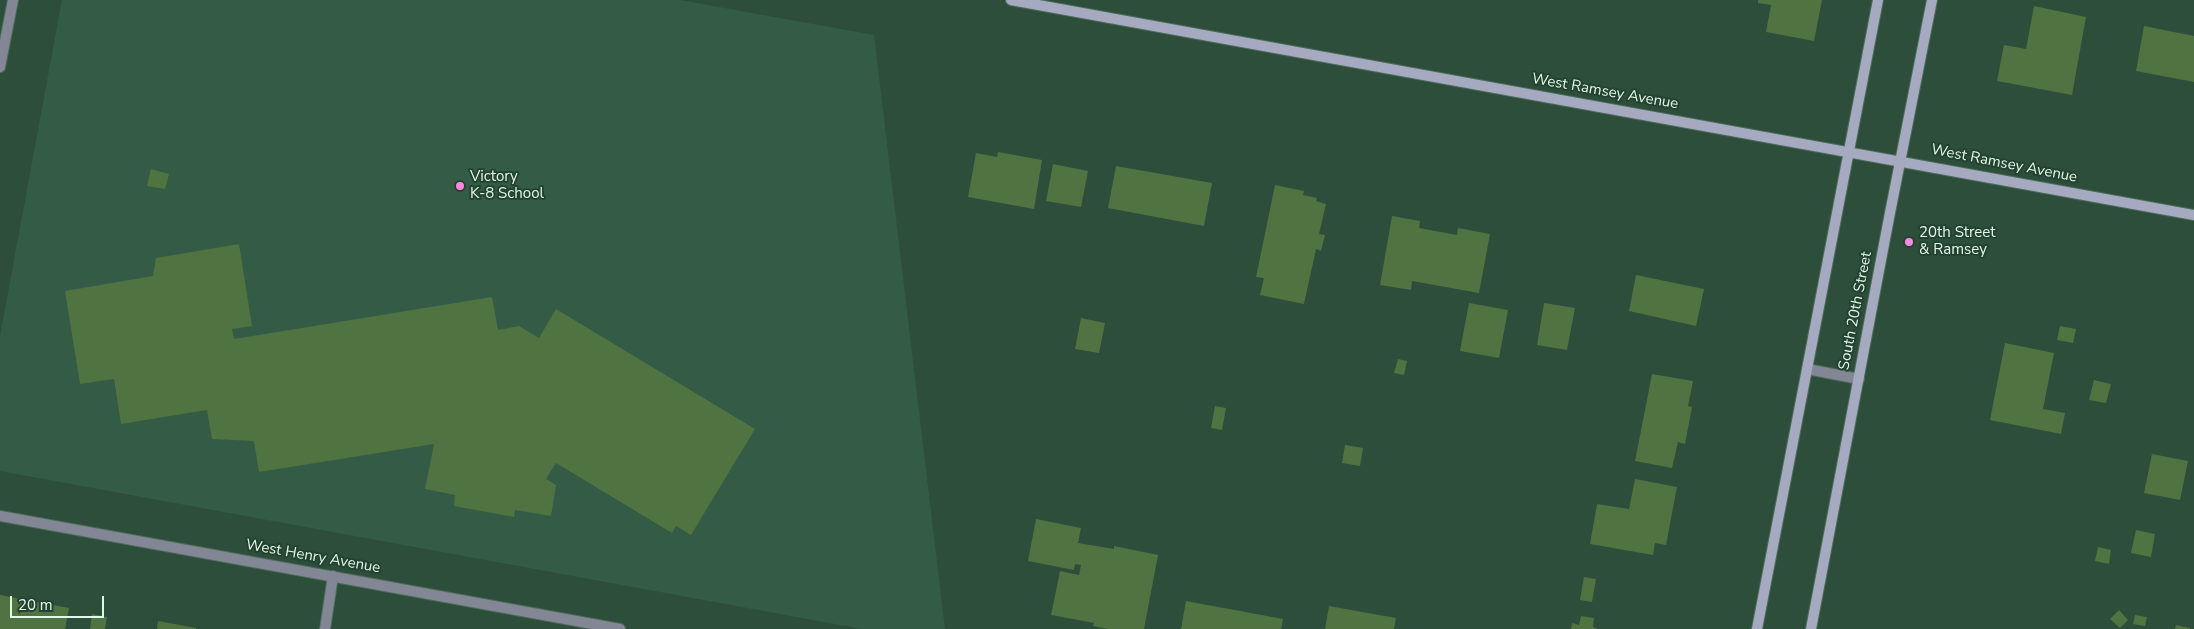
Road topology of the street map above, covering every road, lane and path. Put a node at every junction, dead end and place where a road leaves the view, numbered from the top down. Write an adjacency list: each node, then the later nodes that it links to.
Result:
1 (13, 0): 5 (street)
2 (1011, 0): 6 (street, West Ramsey Avenue)
3 (1878, 0): 6 (street)
4 (1932, 0): 7 (street, South 20th Street)
5 (0, 67)
6 (1849, 152): 7 (street, West Ramsey Avenue); 9 (street)
7 (1901, 161): 8 (street, West Ramsey Avenue); 10 (street, South 20th Street)
8 (2194, 215)
9 (1807, 370): 10 (street); 15 (street)
10 (1859, 379): 16 (street, South 20th Street)
11 (0, 516): 12 (street, West Henry Avenue)
12 (333, 576): 13 (street); 14 (street, West Henry Avenue)
13 (325, 629)
14 (620, 629)
15 (1757, 629)
16 (1812, 629)

